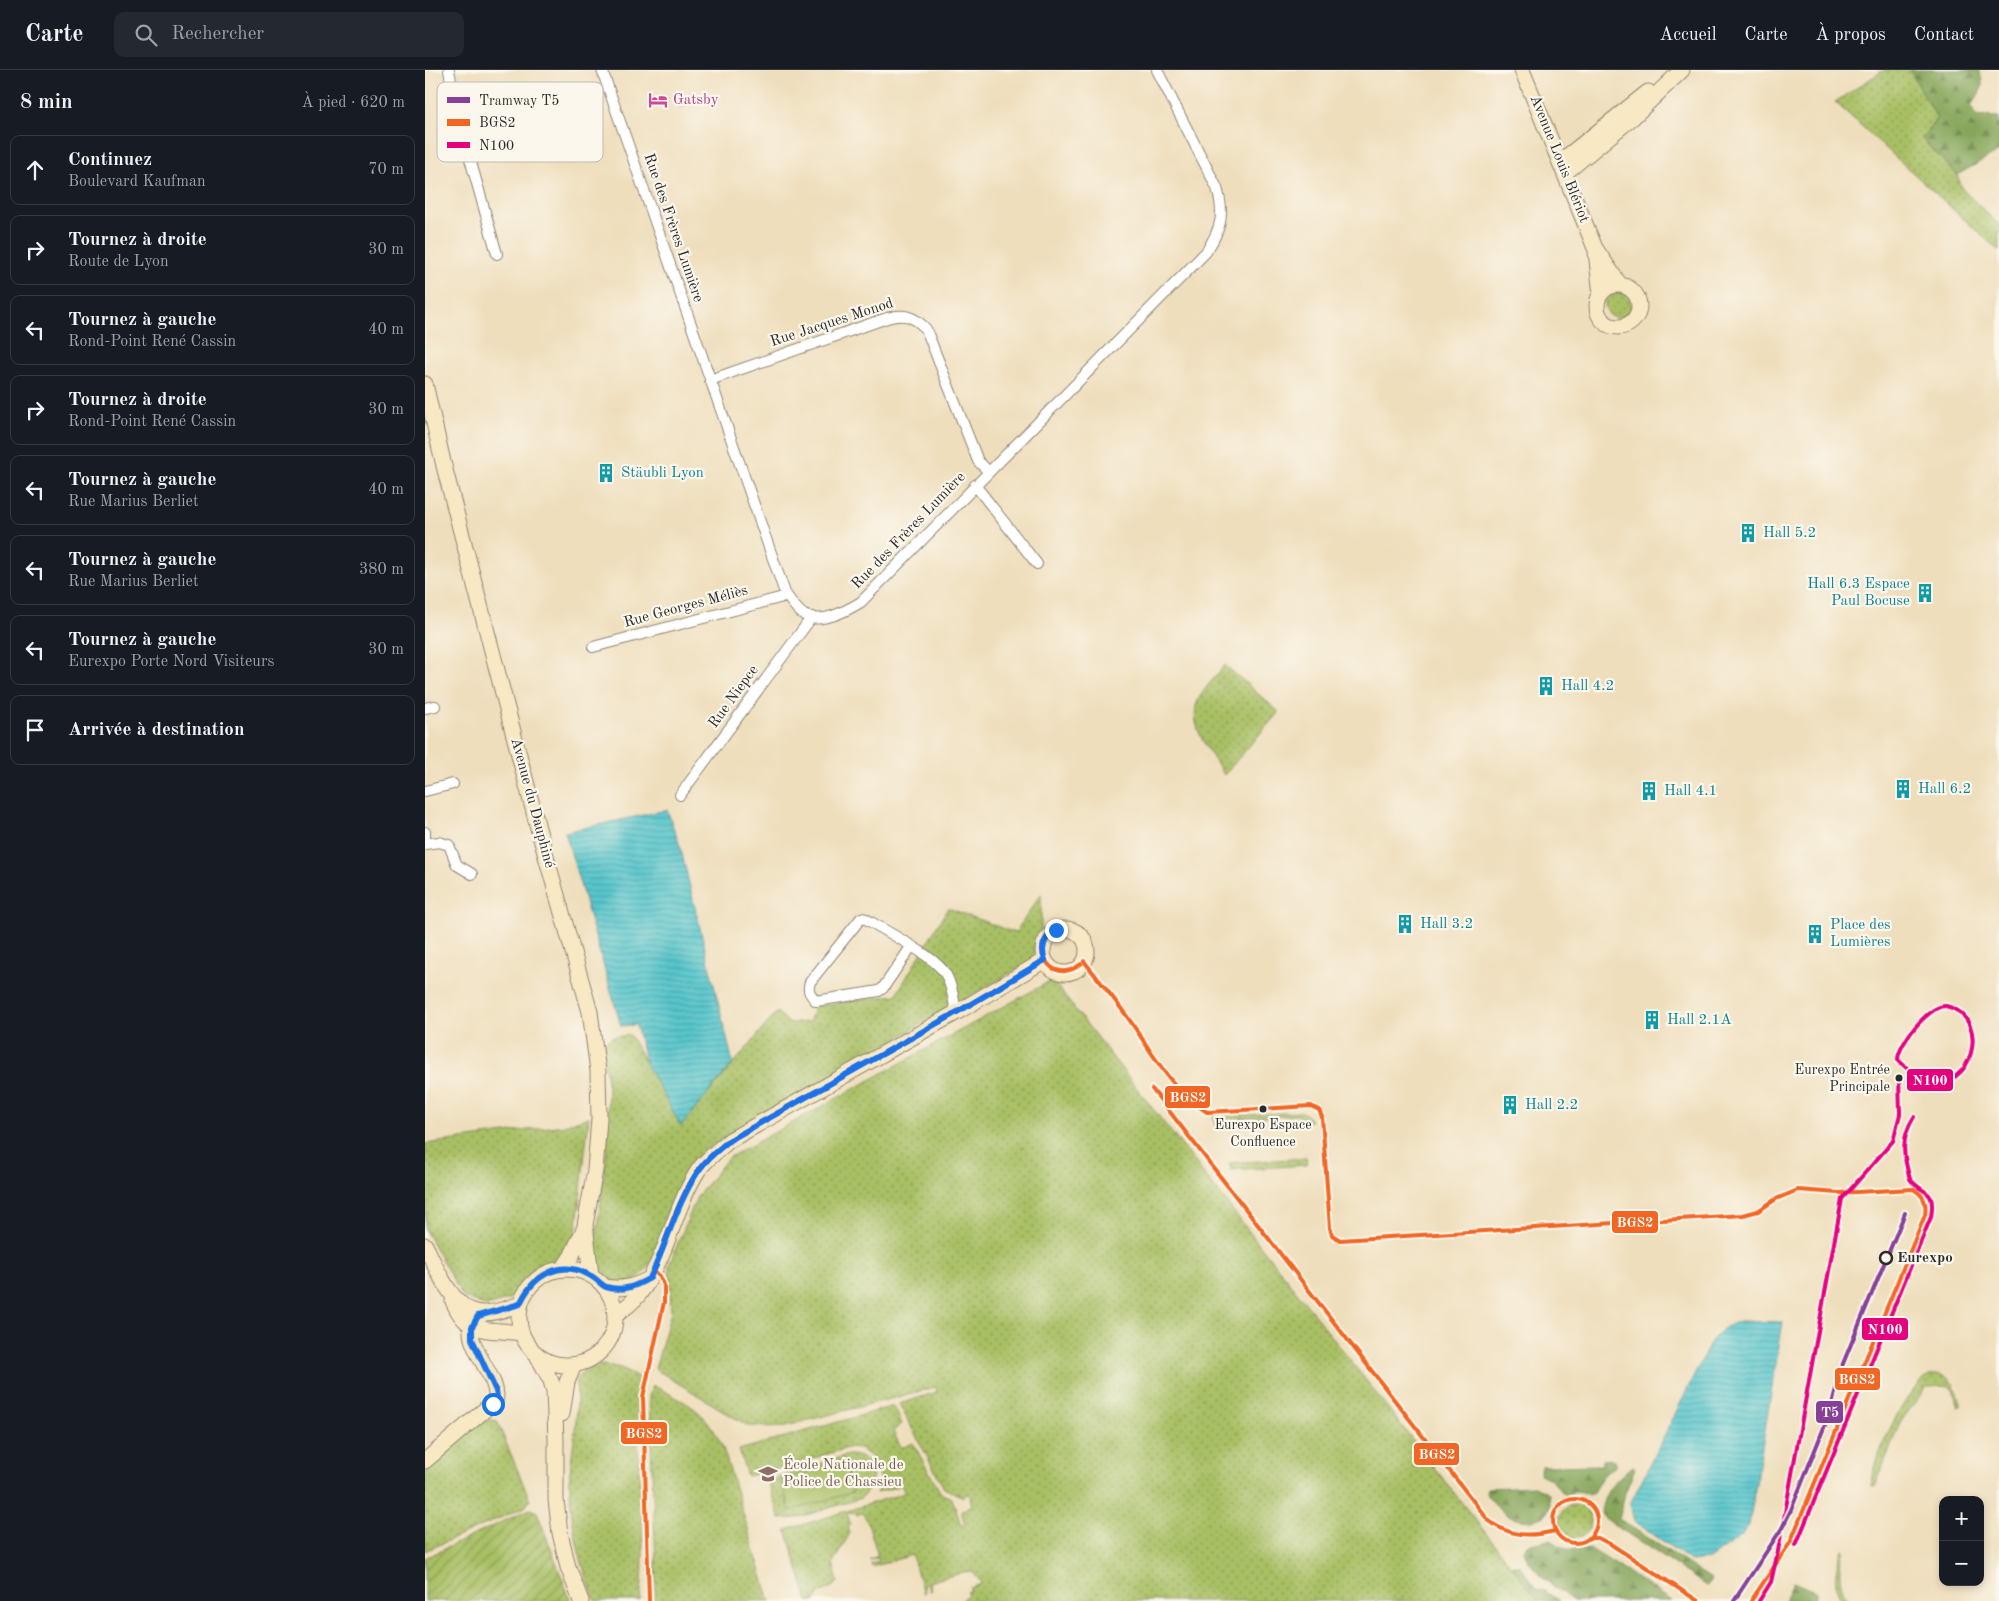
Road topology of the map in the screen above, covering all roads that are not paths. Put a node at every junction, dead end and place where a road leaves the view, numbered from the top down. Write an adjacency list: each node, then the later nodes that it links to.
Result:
1 (602, 70): 12 (street, Rue des Frères Lumière)
2 (1157, 70): 14 (street, Rue des Frères Lumière)
3 (1522, 70): 7 (street, Avenue Louis Blériot)
4 (1678, 70): 7 (street)
5 (1682, 70): 7 (street)
6 (471, 162): 9 (street)
7 (1563, 168): 8 (street, Avenue Louis Blériot)
8 (1595, 248): 10 (street, Avenue Louis Blériot); 11 (street, Avenue Louis Blériot)
9 (497, 254)
10 (1619, 285): 11 (street); 11 (street)
11 (1601, 294)
12 (710, 380): 14 (street, Rue Jacques Monod); 17 (street, Rue des Frères Lumière)
13 (425, 384): 30 (street, Avenue du Dauphiné)
14 (988, 471): 15 (street, Rue des Frères Lumière)
15 (975, 485): 16 (street); 18 (street, Rue des Frères Lumière)
16 (1037, 564)
17 (787, 596): 18 (street, Rue des Frères Lumière); 19 (street, Rue Georges Méliès)
18 (812, 617): 22 (street, Rue Niepce)
19 (593, 647)
20 (453, 784): 21 (street)
21 (425, 791)
22 (681, 795)
23 (425, 832): 24 (street)
24 (425, 837)
25 (425, 844): 26 (street)
26 (472, 874)
27 (911, 946): 27 (street); 29 (street)
28 (1045, 960): 29 (street)
29 (956, 1013): 34 (street)
30 (585, 1225): 32 (street, Avenue du Dauphiné); 33 (street, Avenue du Dauphiné)
31 (425, 1245): 35 (street)
32 (563, 1269): 33 (street); 37 (street)
33 (591, 1275): 36 (street)
34 (650, 1278): 36 (street); 39 (street)
35 (446, 1286): 38 (street); 40 (street)
36 (604, 1287): 39 (street)
37 (520, 1304): 38 (street); 42 (street)
38 (483, 1314): 40 (street)
39 (615, 1316): 45 (street)
40 (472, 1327): 41 (street); 43 (street)
41 (489, 1330): 42 (street); 43 (street)
42 (521, 1333): 44 (street)
43 (479, 1352): 47 (street)
44 (537, 1356): 45 (street); 46 (street)
45 (574, 1365): 46 (street)
46 (556, 1440): 48 (street)
47 (425, 1461)
48 (581, 1601)

